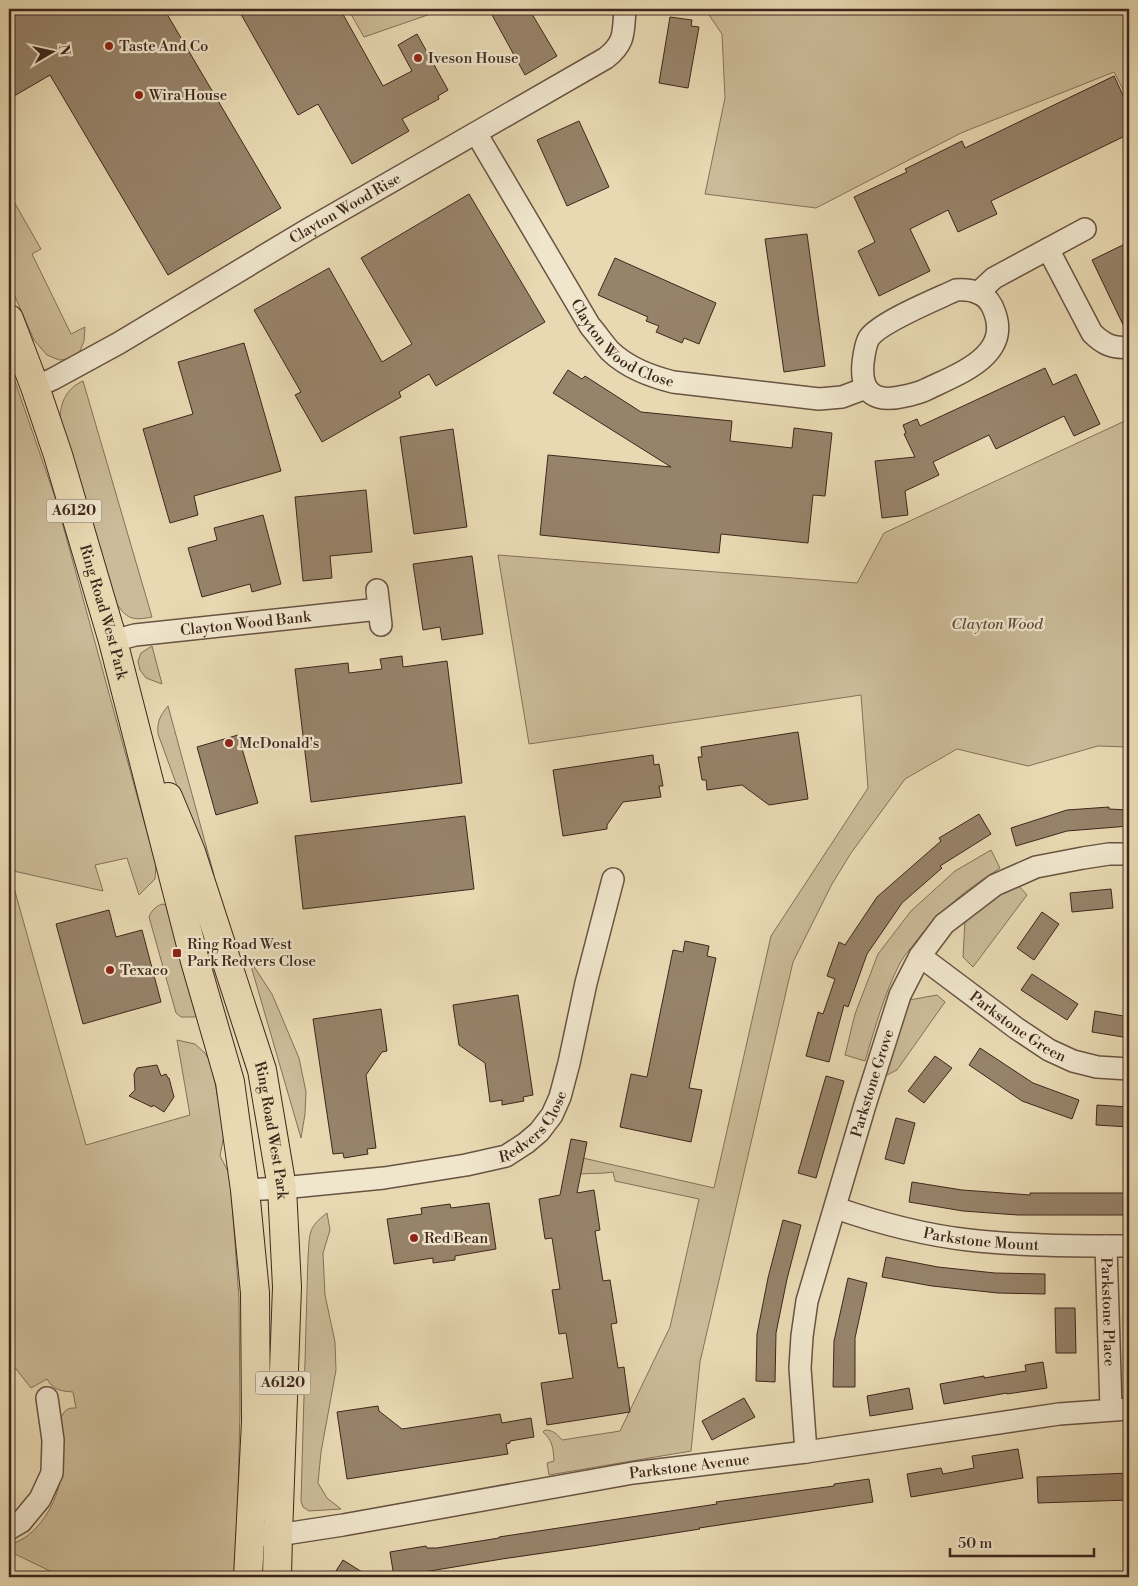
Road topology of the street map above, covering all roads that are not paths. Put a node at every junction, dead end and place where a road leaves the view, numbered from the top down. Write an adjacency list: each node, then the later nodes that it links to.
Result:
1 (625, 9): 2 (street, Clayton Wood Rise)
2 (476, 134): 8 (street, Clayton Wood Rise); 9 (street, Clayton Wood Close)
3 (1085, 229): 4 (street)
4 (1048, 249): 5 (street); 7 (street)
5 (978, 293): 9 (street); 9 (street)
6 (9, 319): 8 (highway, Ring Road West Park / A6120)
7 (1129, 347)
8 (35, 387): 11 (highway, Ring Road West Park / A6120)
9 (866, 388)
10 (379, 608): 11 (street, Clayton Wood Bank)
11 (113, 641): 12 (highway, Ring Road West Park / A6120)
12 (130, 706): 17 (highway, Ring Road West Park / A6120); 18 (highway, Ring Road West Park / A6120)
13 (1129, 854): 15 (street, Parkstone Grove)
14 (613, 880): 17 (street, Redvers Close)
15 (920, 956): 16 (street, Parkstone Green); 19 (street, Parkstone Grove)
16 (1129, 1069)
17 (282, 1188): 18 (street, Redvers Close); 26 (highway, Ring Road West Park / A6120)
18 (246, 1190): 26 (highway, Ring Road West Park / A6120)
19 (836, 1208): 20 (street, Parkstone Mount); 24 (street, Parkstone Grove)
20 (1106, 1246): 21 (street, Parkstone Mount); 23 (street, Parkstone Place)
21 (1129, 1246)
22 (47, 1398): 25 (street)
23 (1120, 1409): 24 (street, Parkstone Avenue)
24 (806, 1452): 26 (street, Parkstone Avenue)
25 (9, 1529)
26 (264, 1535): 27 (highway, Ring Road West Park / A6120); 28 (highway, Ring Road West Park / A6120)
27 (248, 1577)
28 (277, 1577)

